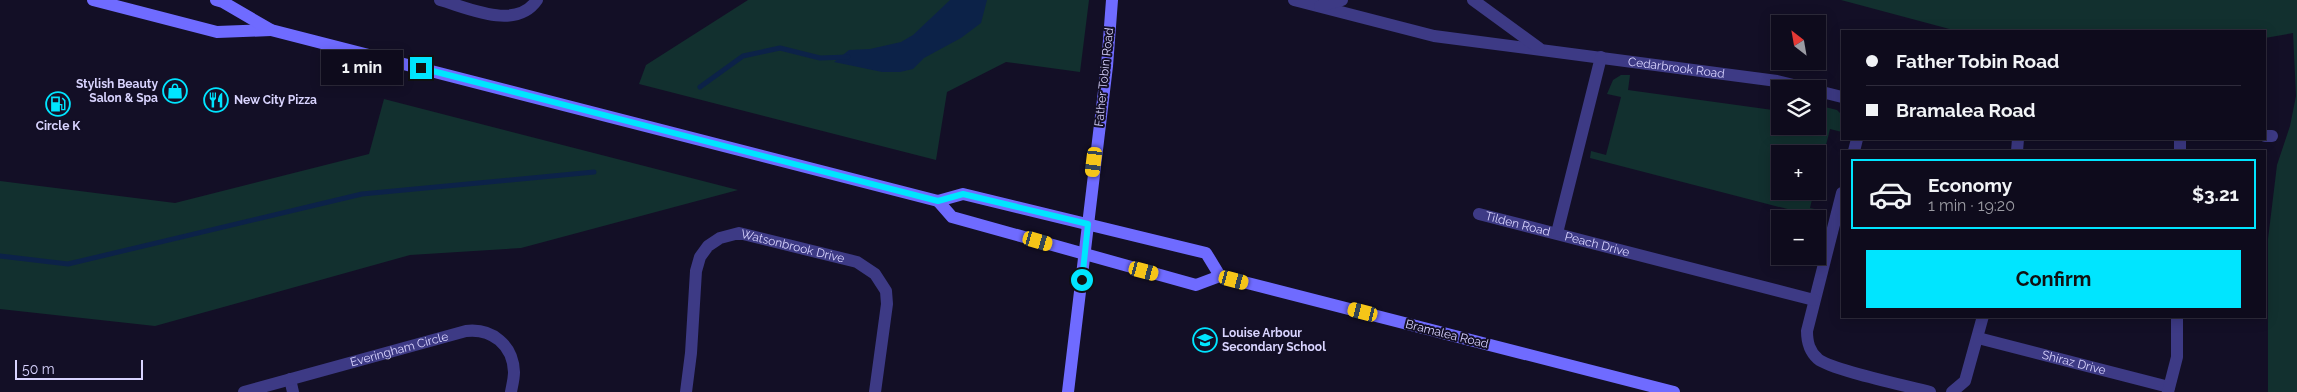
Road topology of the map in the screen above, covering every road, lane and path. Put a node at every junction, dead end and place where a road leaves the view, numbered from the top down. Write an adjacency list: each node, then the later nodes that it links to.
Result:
1 (93, 0): 10 (main road)
2 (216, 0): 10 (main road)
3 (440, 0): 4 (street)
4 (537, 0)
5 (1112, 0): 19 (main road, Father Tobin Road)
6 (1294, 0): 9 (street, Cedarbrook Road)
7 (1342, 0): 9 (street, Cedarbrook Road)
8 (1473, 0): 11 (street, Cedarbrook Road)
9 (1318, 6): 11 (street, Cedarbrook Road)
10 (271, 30): 17 (main road)
11 (1541, 50): 12 (street, Cedarbrook Road)
12 (1601, 57): 13 (street, Cedarbrook Road); 20 (street, Peach Drive)
13 (1771, 80)
14 (1826, 93): 15 (street)
15 (1841, 97)
16 (1841, 197): 23 (street)
17 (938, 201): 19 (main road); 21 (main road)
18 (1479, 214): 20 (street, Tilden Road)
19 (1088, 224): 21 (main road, Father Tobin Road); 22 (main road)
20 (1557, 233): 23 (street, Peach Drive)
21 (1085, 254): 22 (main road); 34 (main road, Father Tobin Road)
22 (1220, 276): 35 (main road, Bramalea Road)
23 (1814, 300): 36 (street)
24 (1983, 318): 26 (street)
25 (2178, 318): 28 (street)
26 (1978, 338): 28 (street, Shiraz Drive); 37 (street)
27 (290, 379): 29 (street, Everingham Circle); 30 (street); 31 (street, Everingham Circle)
28 (2168, 390)
29 (244, 392)
30 (293, 392)
31 (511, 392)
32 (686, 392): 33 (street, Watsonbrook Drive)
33 (875, 392)
34 (1068, 392)
35 (1674, 392)
36 (1930, 392)
37 (1952, 392)

